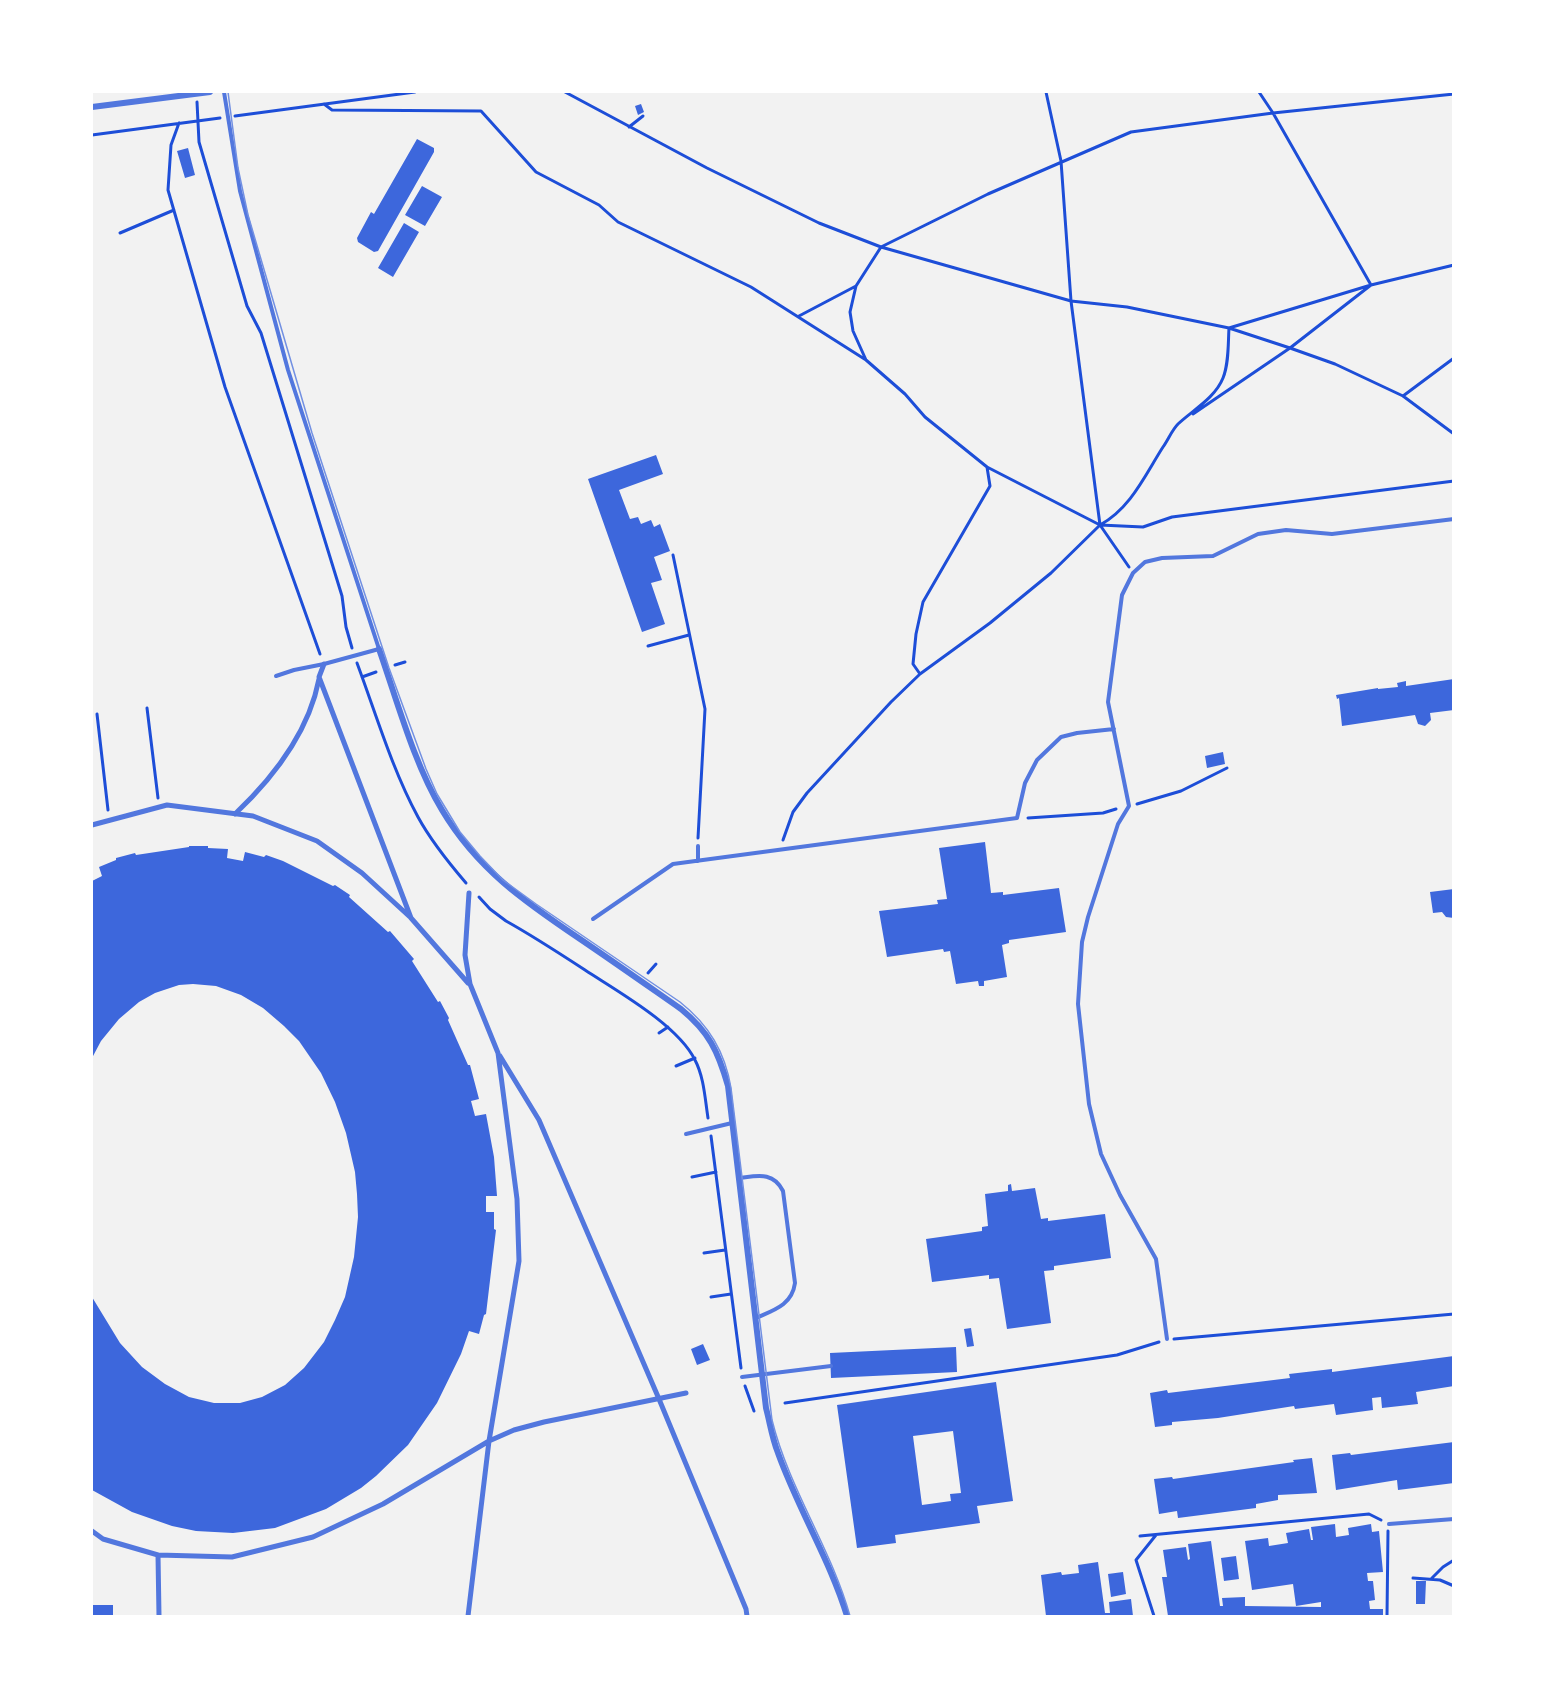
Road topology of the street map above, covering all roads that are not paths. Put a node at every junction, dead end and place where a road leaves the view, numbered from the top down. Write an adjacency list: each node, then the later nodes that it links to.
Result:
1 (210, 92): 3 (street)
2 (224, 92): 5 (lane)
3 (92, 107)
4 (1454, 519): 9 (lane)
5 (379, 649): 6 (lane); 19 (street)
6 (324, 664): 7 (lane); 8 (street)
7 (276, 676)
8 (319, 677): 10 (street); 15 (street)
9 (1114, 729): 13 (lane); 23 (lane)
10 (235, 814): 11 (street); 15 (street)
11 (92, 824)
12 (698, 846): 13 (lane)
13 (698, 861): 16 (lane)
14 (470, 892): 17 (street)
15 (411, 918): 17 (street)
16 (593, 919)
17 (470, 984): 18 (street)
18 (498, 1053): 28 (street); 29 (street)
19 (732, 1123): 20 (lane); 21 (street)
20 (686, 1134)
21 (738, 1178): 22 (street); 22 (lane)
22 (756, 1318): 25 (street)
23 (1167, 1339)
24 (831, 1366): 25 (lane)
25 (762, 1374): 26 (lane); 37 (street)
26 (742, 1377)
27 (686, 1393): 28 (street)
28 (660, 1399): 29 (street); 36 (street)
29 (489, 1441): 33 (street); 35 (street)
30 (1454, 1519): 31 (lane)
31 (1389, 1524)
32 (92, 1531): 33 (street)
33 (158, 1555): 34 (street)
34 (159, 1617)
35 (468, 1617)
36 (747, 1617)
37 (847, 1617)

